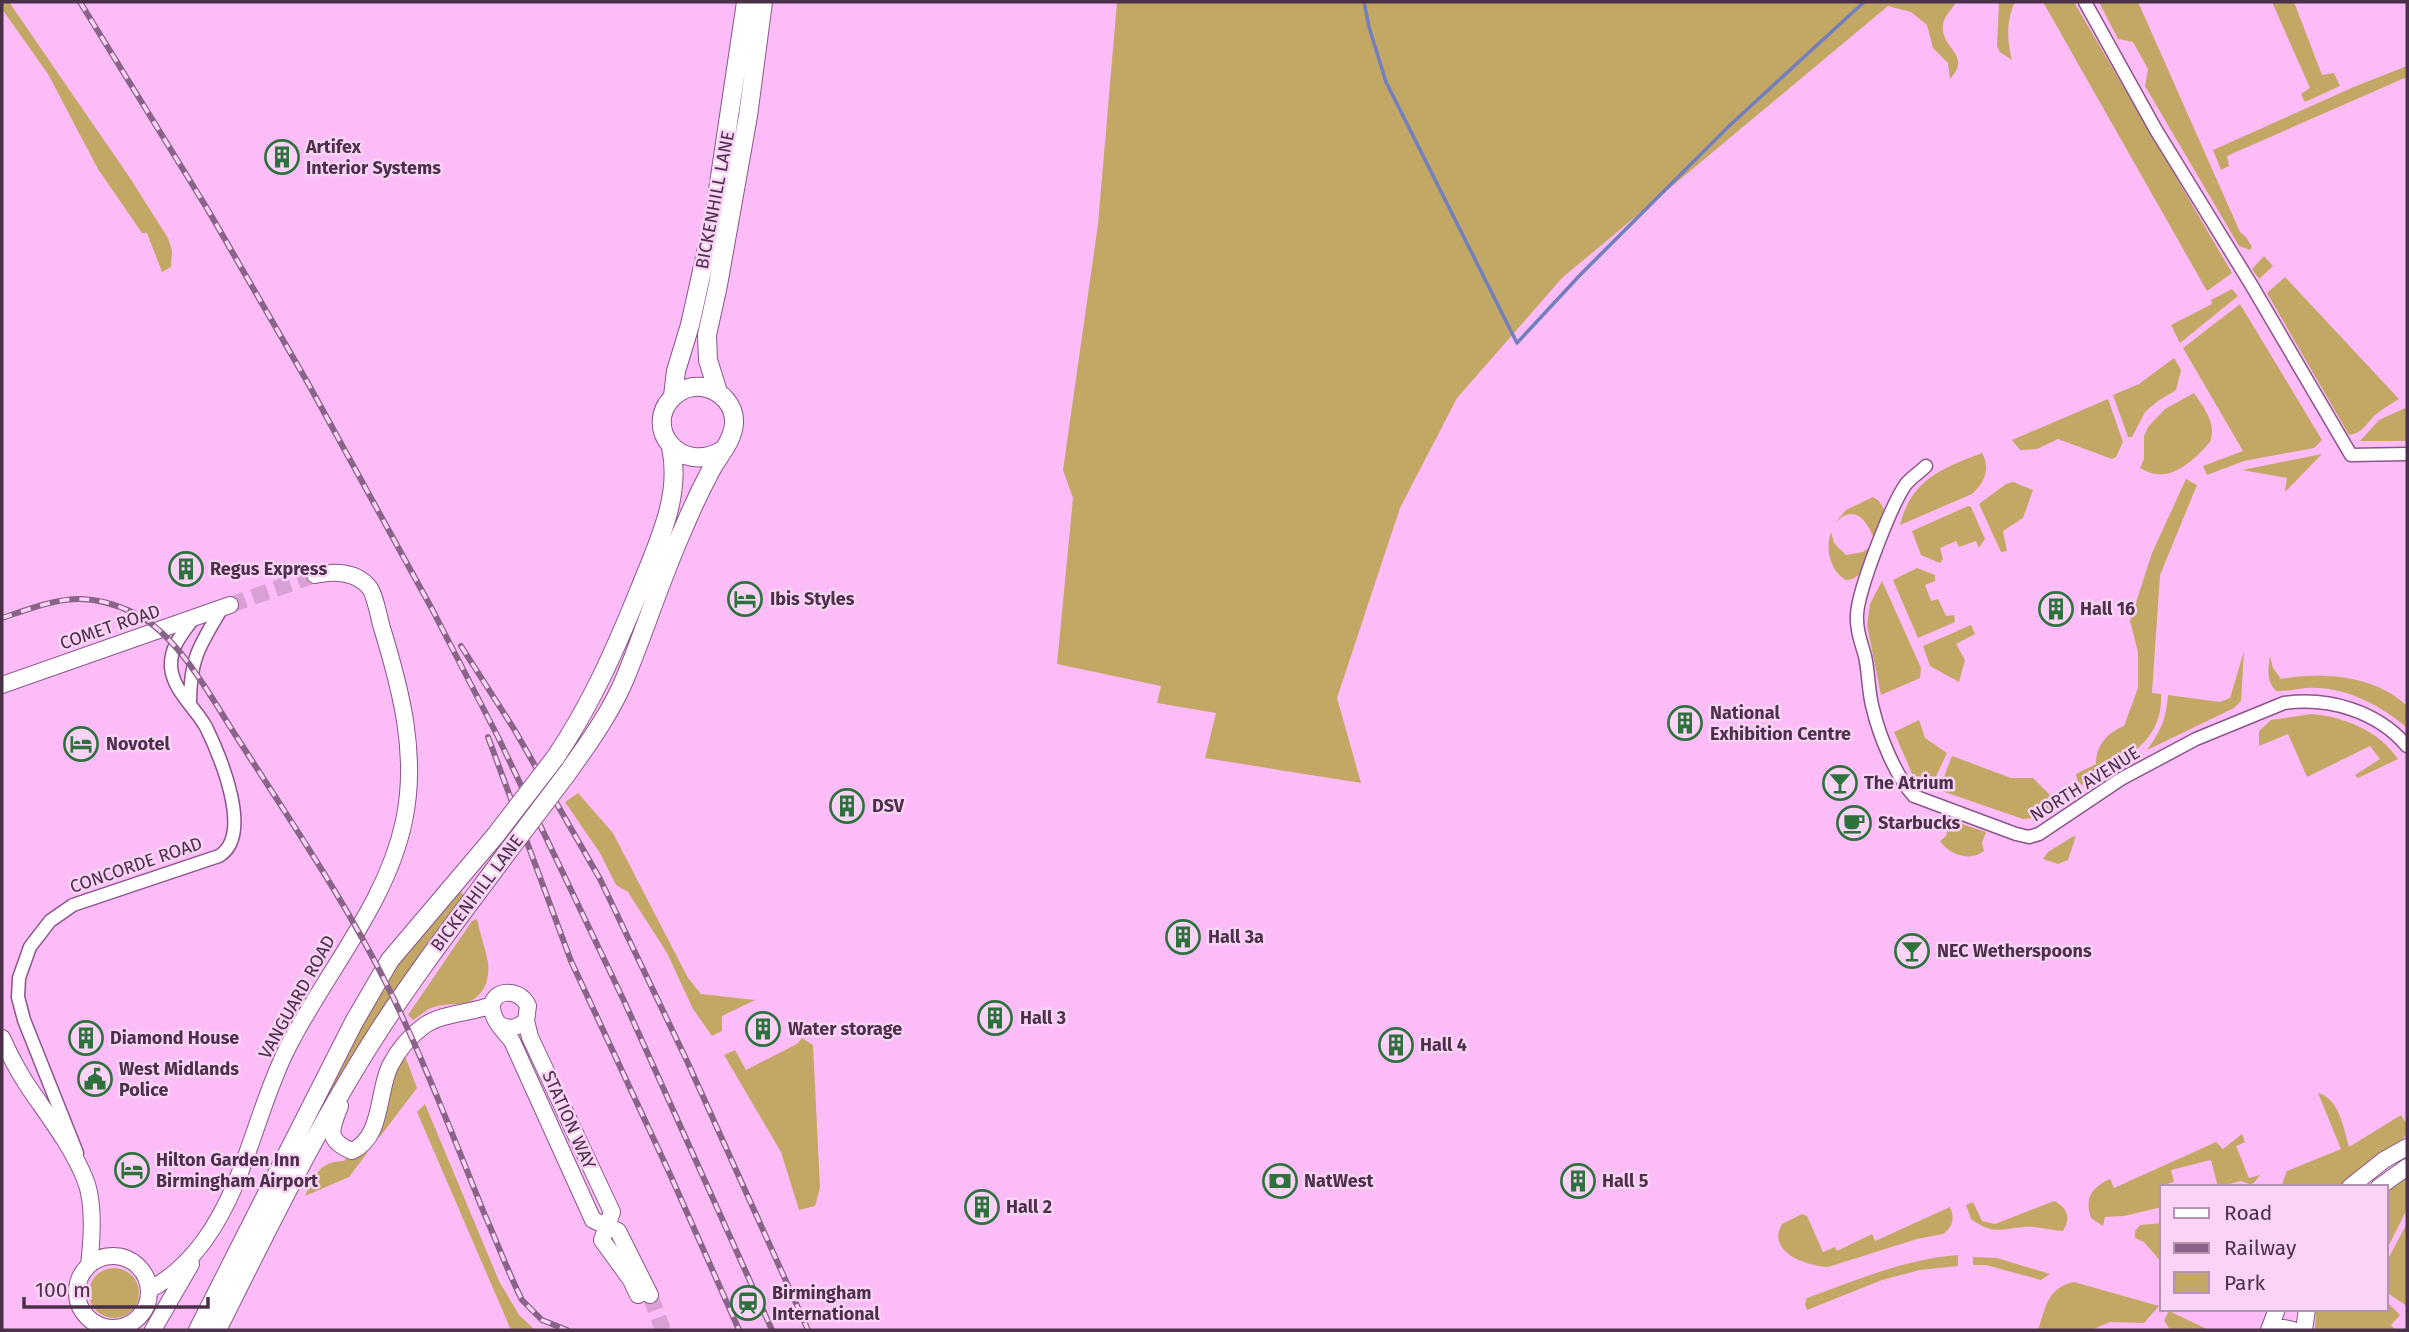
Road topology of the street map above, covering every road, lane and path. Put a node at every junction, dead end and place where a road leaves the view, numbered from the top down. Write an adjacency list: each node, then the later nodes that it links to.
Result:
1 (746, 2): 5 (main road, BICKENHILL LANE)
2 (763, 2): 4 (main road, BICKENHILL LANE)
3 (2085, 2): 8 (street)
4 (718, 392): 5 (main road); 7 (main road)
5 (673, 397): 6 (main road)
6 (668, 443): 7 (main road); 36 (main road, BICKENHILL LANE, bridge)
7 (723, 450): 20 (main road, BICKENHILL LANE, bridge)
8 (2407, 454)
9 (1926, 466): 15 (street, NORTH AVENUE)
10 (315, 575): 27 (street, VANGUARD ROAD)
11 (226, 607): 12 (street, COMET ROAD); 14 (street)
12 (192, 619): 13 (street, COMET ROAD); 14 (street)
13 (2, 685)
14 (190, 702): 23 (street, CONCORDE ROAD)
15 (2407, 746)
16 (492, 1005): 17 (street); 18 (street); 20 (street)
17 (526, 1021): 18 (street); 26 (street, STATION WAY)
18 (499, 1025): 26 (street, STATION WAY)
19 (2, 1038): 23 (street)
20 (349, 1080): 37 (main road, BICKENHILL LANE)
21 (2407, 1147): 24 (street)
22 (2407, 1167): 25 (street)
23 (86, 1180): 28 (street, CONCORDE ROAD)
24 (2353, 1185)
25 (2382, 1185)
26 (606, 1227): 30 (street, STATION WAY)
27 (204, 1241): 29 (street, VANGUARD ROAD); 35 (street)
28 (89, 1265): 29 (street); 33 (street)
29 (149, 1290): 34 (street)
30 (645, 1298)
31 (2276, 1311): 38 (street)
32 (2307, 1311): 40 (street)
33 (92, 1325): 34 (street)
34 (134, 1325)
35 (153, 1330)
36 (198, 1330)
37 (217, 1330)
38 (2270, 1330): 39 (street)
39 (2292, 1330)
40 (2304, 1330)

